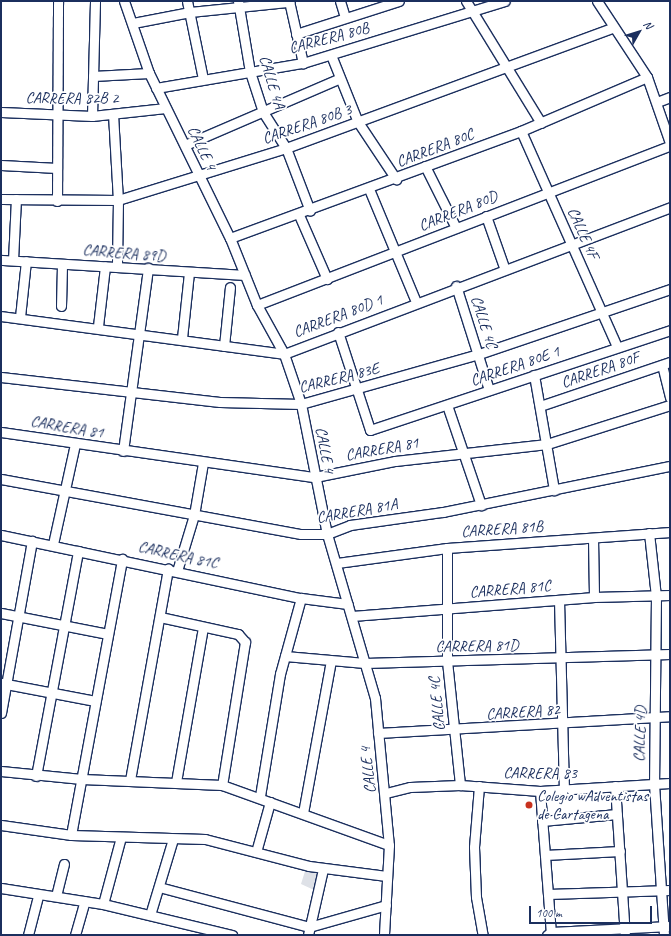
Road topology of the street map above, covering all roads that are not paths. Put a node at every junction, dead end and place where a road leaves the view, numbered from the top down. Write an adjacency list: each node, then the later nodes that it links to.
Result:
1 (58, 1): 33 (street)
2 (95, 1): 23 (street)
3 (124, 1): 15 (street, CALLE 4)
4 (187, 1): 12 (street)
5 (340, 1): 14 (street)
6 (399, 1): 14 (street)
7 (466, 1): 13 (street)
8 (505, 1): 13 (street, CARRERA 80B)
9 (597, 1): 16 (street)
10 (289, 2): 11 (street); 17 (street)
11 (239, 3): 12 (street); 21 (street, CALLE 4A)
12 (190, 12): 15 (street); 25 (street)
13 (472, 12): 18 (street, CARRERA 80B); 20 (street)
14 (345, 18): 17 (street)
15 (133, 23): 22 (street, CALLE 4)
16 (613, 28): 20 (street, CARRERA 80B 3); 24 (street)
17 (296, 34): 19 (street)
18 (331, 55): 19 (street, CARRERA 80B); 26 (street)
19 (303, 63): 21 (street, CARRERA 80B)
20 (508, 65): 36 (street, CARRERA 80B 3); 37 (street)
21 (250, 72): 25 (street, CARRERA 80B); 32 (street, CALLE 4A)
22 (149, 73): 23 (street); 27 (street, CALLE 4)
23 (93, 76): 35 (street)
24 (647, 77): 29 (street); 37 (street, CARRERA 80C)
25 (203, 79): 27 (street, CARRERA 80B)
26 (338, 79): 32 (street); 36 (street)
27 (156, 88): 30 (street, CALLE 4)
28 (670, 97): 29 (street)
29 (657, 102): 39 (street)
30 (166, 108): 34 (street, CARRERA 82B 2); 40 (street, CALLE 4)
31 (1, 112): 33 (street, CARRERA 82B 2)
32 (263, 112): 40 (street); 41 (street, CALLE 4A)
33 (57, 114): 35 (street, CARRERA 82B 2); 44 (street)
34 (113, 114): 35 (street, CARRERA 82B 2); 52 (street)
35 (92, 116)
36 (358, 122): 41 (street, CARRERA 80B 3); 46 (street)
37 (541, 122): 38 (street, CARRERA 80C)
38 (521, 131): 43 (street, CARRERA 80C); 48 (street, CALLE 4F)
39 (670, 144): 48 (street, CARRERA 80D)
40 (185, 145): 45 (street, CALLE 4)
41 (286, 148): 45 (street, CARRERA 80B 3); 54 (street, CALLE 4A)
42 (1, 165): 44 (street)
43 (425, 166): 46 (street, CARRERA 80C); 57 (street)
44 (57, 168): 51 (street)
45 (199, 176): 52 (street, CARRERA 80B 3); 58 (street, CALLE 4)
46 (396, 179): 47 (street, CARRERA 80C)
47 (369, 189): 54 (street, CARRERA 80C); 60 (street)
48 (548, 191): 56 (street, CARRERA 80D); 59 (street, CALLE 4F)
49 (1, 199): 50 (street, CARRERA 80B 3)
50 (16, 199): 51 (street, CARRERA 80B 3); 62 (street)
51 (57, 200): 52 (street, CARRERA 80B 3)
52 (118, 200): 66 (street)
53 (670, 207): 59 (street, CARRERA 80D 1)
54 (310, 211): 55 (street, CARRERA 80C)
55 (299, 215): 58 (street, CARRERA 80C); 71 (street)
56 (486, 216): 57 (street, CARRERA 80D); 67 (street)
57 (456, 228): 60 (street, CARRERA 80D)
58 (230, 238): 70 (street, CALLE 4)
59 (571, 243): 67 (street, CARRERA 80D 1); 78 (street, CALLE 4F)
60 (395, 253): 71 (street, CARRERA 80D); 75 (street)
61 (1, 260): 62 (street, CARRERA 89D)
62 (13, 260): 63 (street, CARRERA 89D)
63 (26, 261): 64 (street, CARRERA 89D); 80 (street)
64 (62, 264): 65 (street, CARRERA 89D); 77 (street)
65 (105, 266): 66 (street, CARRERA 89D); 81 (street)
66 (117, 266): 68 (street, CARRERA 89D)
67 (504, 267): 72 (street, CARRERA 80D 1)
68 (148, 268): 69 (street, CARRERA 89D); 83 (street)
69 (189, 273): 70 (street, CARRERA 89D); 85 (street)
70 (245, 275): 76 (street, CALLE 4)
71 (327, 279): 76 (street, CARRERA 80D)
72 (456, 286): 75 (street, CARRERA 80D 1); 89 (street, CALLE 4C)
73 (230, 287): 86 (street)
74 (670, 288): 78 (street, CARRERA 83E)
75 (416, 302): 84 (street, CARRERA 80D 1)
76 (257, 305): 88 (street, CALLE 4)
77 (60, 306)
78 (601, 312): 87 (street, CALLE 4F); 89 (street, CARRERA 83E)
79 (1, 316): 80 (street, CARRERA 80D 1)
80 (20, 317): 81 (street, CARRERA 80D 1)
81 (98, 326): 83 (street, CARRERA 80D 1)
82 (670, 330): 87 (street, CARRERA 80E 1)
83 (140, 332): 85 (street, CARRERA 80D 1); 95 (street)
84 (338, 332): 88 (street, CARRERA 80D 1); 93 (street)
85 (182, 338): 86 (street, CARRERA 80D 1)
86 (224, 346): 88 (street, CARRERA 80D 1)
87 (617, 348): 91 (street, CARRERA 80E 1)
88 (284, 354): 97 (street, CALLE 4)
89 (479, 354): 93 (street, CARRERA 83E); 94 (street, CALLE 4C)
90 (666, 363): 96 (street); 100 (street, CARRERA 80F)
91 (534, 375): 94 (street, CARRERA 80E 1); 100 (street)
92 (1, 378): 95 (street, CARRERA 83E)
93 (356, 390): 97 (street, CARRERA 83E); 98 (street, CARRERA 80E 1)
94 (489, 390): 98 (street, CARRERA 80E 1)
95 (131, 391): 97 (street, CARRERA 83E); 104 (street)
96 (670, 398)
97 (301, 404): 108 (street, CALLE 4)
98 (448, 405): 105 (street)
99 (670, 405): 103 (street, CARRERA 81)
100 (540, 406): 103 (street)
101 (1, 432): 102 (street, CARRERA 81)
102 (75, 444): 104 (street, CARRERA 81); 110 (street)
103 (547, 444): 105 (street, CARRERA 81); 111 (street)
104 (123, 451): 106 (street, CARRERA 81)
105 (466, 451): 108 (street, CARRERA 81); 112 (street)
106 (203, 463): 108 (street, CARRERA 81); 113 (street)
107 (670, 466): 111 (street, CARRERA 81A)
108 (316, 476): 116 (street, CALLE 4)
109 (1, 479): 110 (street, CARRERA 81A)
110 (67, 489): 113 (street, CARRERA 81A); 120 (street)
111 (554, 490): 112 (street, CARRERA 81A)
112 (481, 505): 116 (street, CARRERA 81A)
113 (194, 516): 116 (street, CARRERA 81A); 125 (street)
114 (668, 531): 115 (street, CARRERA 81B)
115 (649, 533): 118 (street, CARRERA 81B); 128 (street, CALLE 4D)
116 (326, 534): 124 (street, CALLE 4)
117 (1, 536): 119 (street, CARRERA 81C)
118 (593, 538): 121 (street, CARRERA 81B); 127 (street)
119 (32, 541): 120 (street, CARRERA 81C); 134 (street)
120 (52, 544): 122 (street, CARRERA 81C)
121 (447, 548): 124 (street, CARRERA 81B); 132 (street, CALLE 4C)
122 (78, 550): 123 (street, CARRERA 81C); 137 (street)
123 (122, 559): 125 (street, CARRERA 81C); 139 (street)
124 (337, 563): 131 (street, CALLE 4)
125 (173, 570): 129 (street, CARRERA 81C); 136 (street)
126 (670, 595): 128 (street, CARRERA 81C)
127 (594, 596): 128 (street, CARRERA 81C); 130 (street, CARRERA 81C)
128 (656, 596): 140 (street, CALLE 4D)
129 (301, 598): 131 (street, CARRERA 81C); 142 (street)
130 (559, 600): 132 (street, CARRERA 81C); 143 (street)
131 (348, 604): 135 (street, CALLE 4)
132 (445, 609): 135 (street, CARRERA 81C); 145 (street, CALLE 4C)
133 (1, 613): 134 (street)
134 (19, 616): 137 (street); 147 (street)
135 (352, 616): 146 (street, CALLE 4)
136 (160, 617): 138 (street); 159 (street)
137 (63, 625): 139 (street); 148 (street)
138 (203, 627): 160 (street); 162 (street)
139 (108, 634): 149 (street)
140 (656, 654): 141 (street, CARRERA 81D); 143 (street, CARRERA 81D); 152 (street, CALLE 4D)
141 (670, 654)
142 (285, 656): 144 (street, CARRERA 81D); 170 (street)
143 (561, 660): 145 (street, CARRERA 81D); 153 (street)
144 (331, 661): 146 (street, CARRERA 81D); 172 (street)
145 (447, 661): 146 (street, CARRERA 81D); 154 (street, CALLE 4C)
146 (365, 663): 155 (street, CALLE 4)
147 (4, 684): 148 (street); 150 (street)
148 (51, 690): 149 (street); 157 (street)
149 (95, 701): 158 (street)
150 (1, 714)
151 (670, 716): 152 (street, CARRERA 82)
152 (655, 717): 153 (street, CARRERA 82); 163 (street, CALLE 4D)
153 (562, 724): 154 (street, CARRERA 82); 167 (street)
154 (454, 731): 155 (street, CARRERA 82); 164 (street, CALLE 4C)
155 (378, 733): 169 (street, CALLE 4)
156 (1, 771): 157 (street)
157 (36, 776): 158 (street)
158 (82, 779): 159 (street); 176 (street)
159 (130, 780): 160 (street)
160 (176, 782): 162 (street)
161 (670, 783): 163 (street, CARRERA 83)
162 (222, 784): 170 (street)
163 (654, 784): 166 (street, CARRERA 83); 188 (street, CALLE 4D)
164 (460, 785): 165 (street, CARRERA 83); 169 (street, CARRERA 83)
165 (479, 786): 168 (street, CARRERA 83); 206 (street)
166 (614, 786): 167 (street, CARRERA 83); 173 (street)
167 (564, 790): 168 (street, CARRERA 83)
168 (540, 791): 174 (street)
169 (386, 793): 179 (street, CALLE 4)
170 (260, 796): 171 (street)
171 (270, 802): 172 (street); 180 (street)
172 (303, 813): 179 (street)
173 (617, 814): 174 (street); 181 (street)
174 (542, 821): 182 (street)
175 (1, 825): 176 (street)
176 (72, 835): 177 (street)
177 (121, 837): 178 (street); 194 (street)
178 (173, 838): 180 (street); 186 (street)
179 (389, 845): 185 (street, CALLE 4)
180 (256, 852): 184 (street)
181 (620, 852): 182 (street); 189 (street)
182 (544, 856): 190 (street)
183 (64, 864): 192 (street)
184 (323, 868): 185 (street); 198 (street)
185 (386, 876): 195 (street, CALLE 4)
186 (159, 887): 196 (street); 198 (street)
187 (1, 888): 191 (street)
188 (665, 890): 189 (street); 197 (street, CALLE 4D)
189 (622, 892): 190 (street); 199 (street)
190 (548, 894): 202 (street)
191 (38, 896): 192 (street); 203 (street)
192 (56, 896): 193 (street)
193 (85, 901): 194 (street); 201 (street)
194 (103, 904): 196 (street)
195 (386, 905): 198 (street); 205 (street, CALLE 4)
196 (150, 915): 204 (street)
197 (666, 929): 199 (street)
198 (308, 931)
199 (625, 931): 200 (street)
200 (589, 932): 202 (street)
201 (78, 934)
202 (550, 934)
203 (28, 935)
204 (232, 935)
205 (384, 935)
206 (483, 935)

